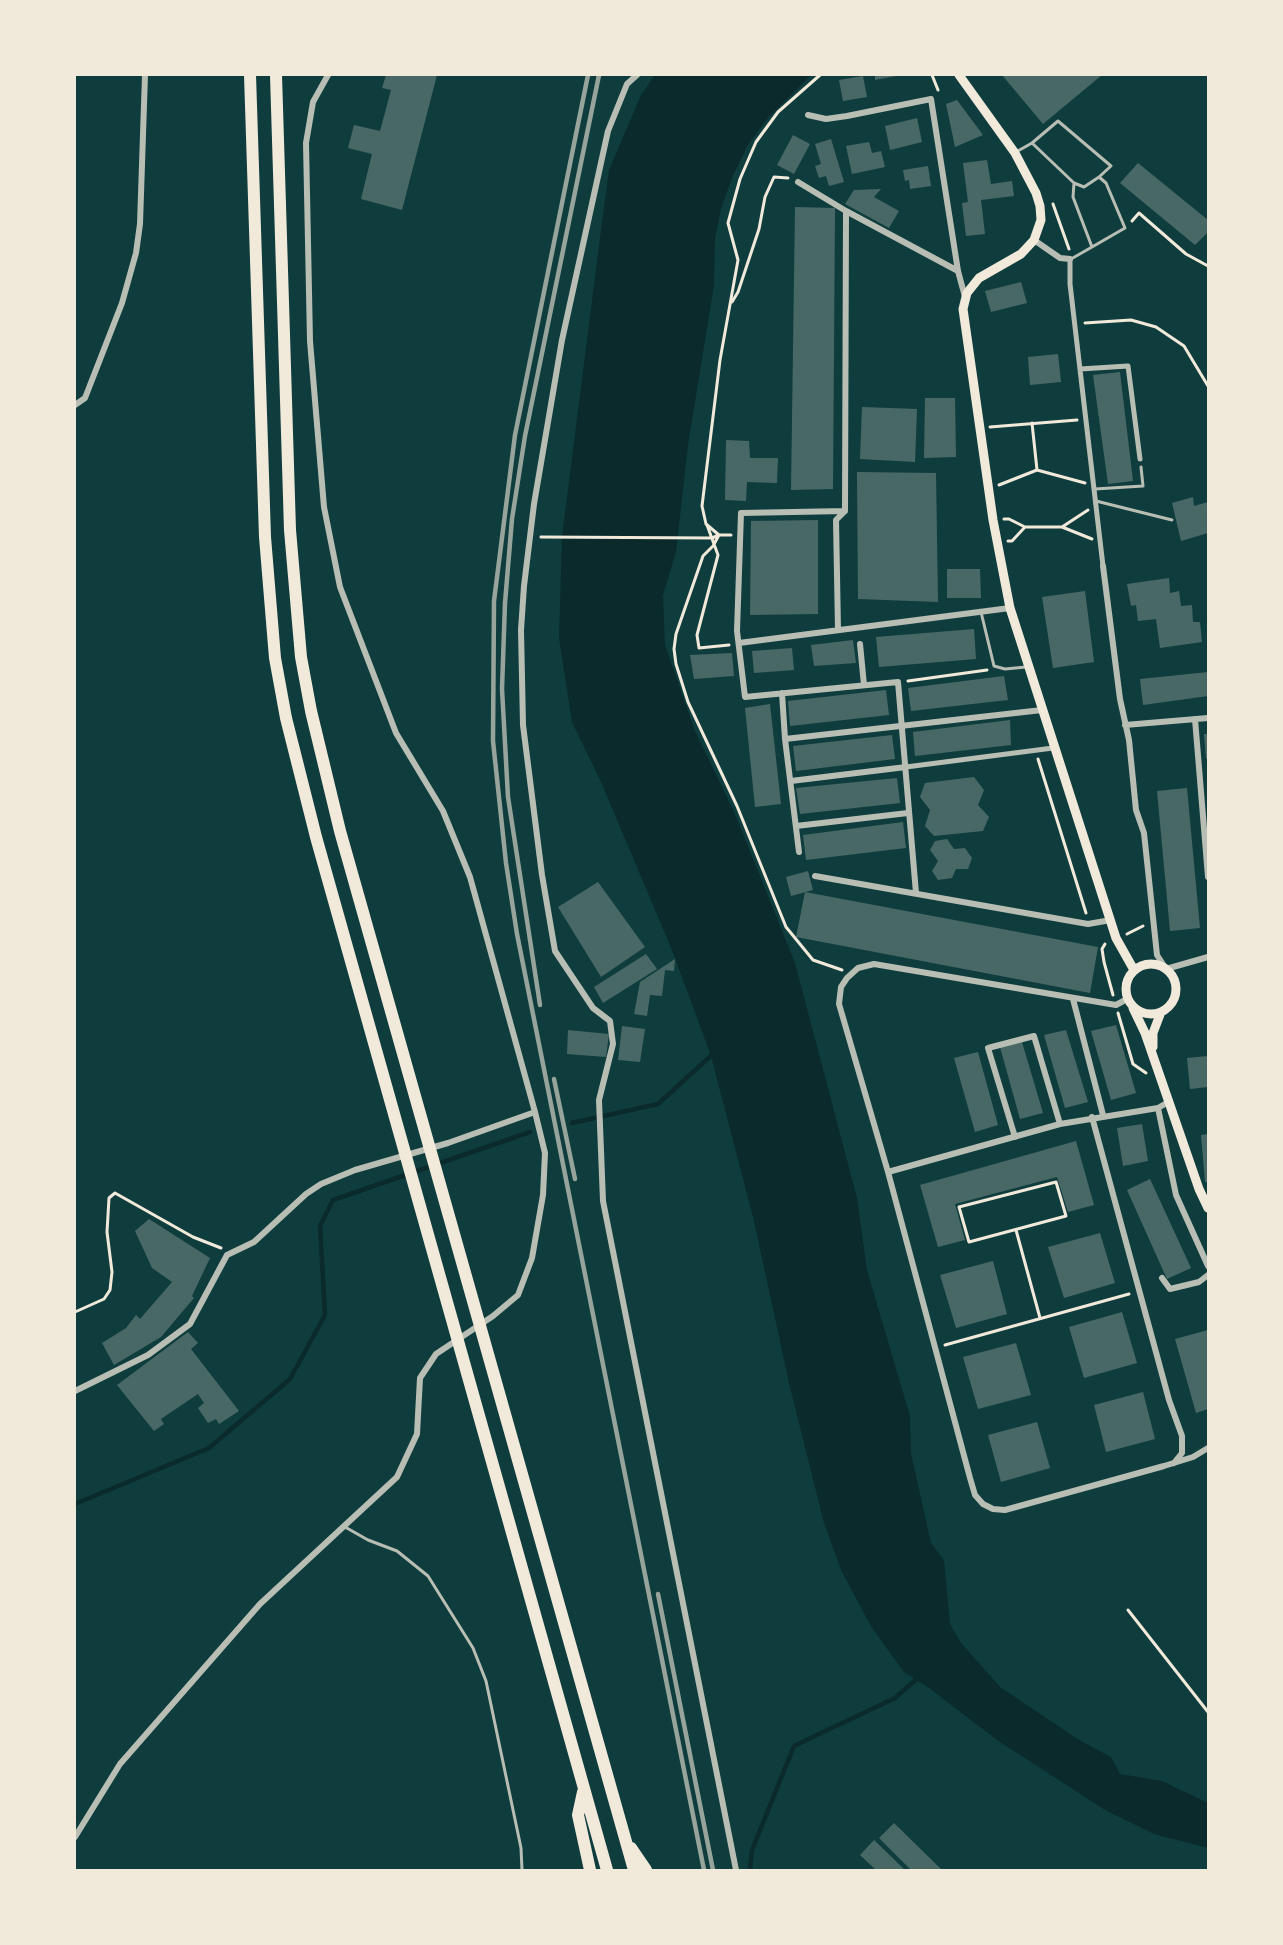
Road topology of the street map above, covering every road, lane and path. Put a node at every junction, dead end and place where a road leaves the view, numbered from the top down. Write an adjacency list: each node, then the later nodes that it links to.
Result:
1 (145, 75): 25 (street)
2 (250, 75): 108 (highway)
3 (276, 75): 110 (highway)
4 (328, 75): 86 (street)
5 (637, 75): 44 (street)
6 (959, 75): 9 (main road)
7 (808, 115): 19 (street)
8 (1032, 143): 9 (lane); 10 (lane); 12 (lane)
9 (1015, 153): 15 (main road)
10 (1099, 177): 12 (lane); 14 (lane)
11 (798, 182): 13 (street); 21 (path)
12 (1074, 183): 16 (lane)
13 (846, 211): 19 (street); 37 (street)
14 (1125, 228): 16 (lane); 18 (path)
15 (1034, 240): 17 (street); 20 (main road)
16 (1092, 247): 17 (lane)
17 (1070, 260): 22 (street)
18 (1208, 266)
19 (958, 272): 20 (street)
20 (965, 297): 28 (main road)
21 (730, 305)
22 (1074, 324): 23 (street); 24 (path)
23 (1080, 369): 26 (street); 29 (street)
24 (1208, 386)
25 (75, 405)
26 (1085, 418): 27 (path); 32 (street)
27 (1032, 423): 28 (path); 31 (path)
28 (980, 428): 33 (main road)
29 (1140, 459)
30 (1141, 467): 34 (lane)
31 (1037, 470): 32 (path); 33 (path)
32 (1093, 481): 34 (street)
33 (988, 486): 38 (main road)
34 (1093, 489): 35 (street)
35 (1095, 501): 36 (street); 39 (lane)
36 (1096, 508): 42 (path); 46 (street)
37 (845, 511): 43 (street); 51 (street)
38 (993, 520): 41 (path); 47 (main road)
39 (1172, 520)
40 (706, 524): 45 (path)
41 (1025, 527): 42 (path); 47 (path)
42 (1062, 527): 46 (path)
43 (741, 536): 45 (path); 52 (street)
44 (530, 537): 45 (path); 116 (street)
45 (712, 538): 52 (path)
46 (1099, 539): 48 (street)
47 (997, 543): 49 (main road)
48 (1103, 566): 62 (street)
49 (1010, 608): 50 (street); 55 (main road)
50 (981, 612): 51 (street); 54 (lane)
51 (838, 630): 52 (street)
52 (739, 644): 58 (street)
53 (860, 644): 57 (street)
54 (994, 666): 55 (lane); 56 (path)
55 (1028, 667): 59 (main road)
56 (897, 682): 57 (street); 63 (street)
57 (864, 685): 58 (street)
58 (782, 693): 64 (street)
59 (1042, 710): 63 (street); 65 (main road)
60 (1208, 718): 61 (street)
61 (1195, 719): 62 (street); 73 (street)
62 (1125, 725): 78 (street)
63 (903, 727): 64 (street); 67 (street)
64 (786, 739): 68 (street)
65 (1053, 748): 66 (street); 75 (main road)
66 (1035, 751): 67 (street); 76 (path)
67 (906, 767): 68 (street); 69 (street)
68 (791, 781): 70 (street)
69 (908, 813): 70 (street); 74 (street)
70 (796, 826): 71 (street)
71 (799, 852)
72 (815, 876): 74 (street)
73 (1208, 877)
74 (916, 893): 76 (street)
75 (1111, 920): 76 (street); 79 (main road)
76 (1088, 924)
77 (1208, 957): 78 (street)
78 (1166, 969): 79 (main road); 82 (main road)
79 (1134, 970): 81 (main road)
80 (1073, 999): 81 (street); 87 (street); 91 (street)
81 (1130, 1003): 82 (main road); 83 (main road)
82 (1161, 1012): 83 (main road)
83 (1155, 1058): 84 (main road)
84 (1170, 1101): 85 (street); 92 (main road)
85 (1158, 1108): 87 (street); 95 (street)
86 (535, 1112): 94 (street); 105 (street)
87 (1103, 1115): 88 (street)
88 (1092, 1118): 89 (street); 98 (street)
89 (1060, 1124): 90 (street); 90 (street)
90 (1015, 1137): 91 (street)
91 (888, 1172): 101 (street)
92 (1208, 1208)
93 (1016, 1229): 93 (path); 100 (path)
94 (231, 1251): 99 (path); 102 (street)
95 (1208, 1266)
96 (1208, 1275): 97 (street)
97 (1162, 1278)
98 (1139, 1291): 100 (path); 104 (street)
99 (75, 1312)
100 (1040, 1318): 101 (path)
101 (935, 1348): 104 (street)
102 (75, 1390)
103 (1208, 1448): 104 (street)
104 (1174, 1463)
105 (343, 1526): 109 (street); 111 (lane)
106 (1128, 1610): 107 (path)
107 (1208, 1712)
108 (584, 1787): 112 (highway); 113 (highway)
109 (75, 1837)
110 (626, 1842): 114 (highway); 115 (highway)
111 (522, 1870)
112 (590, 1870)
113 (607, 1870)
114 (634, 1870)
115 (646, 1870)
116 (736, 1870)

